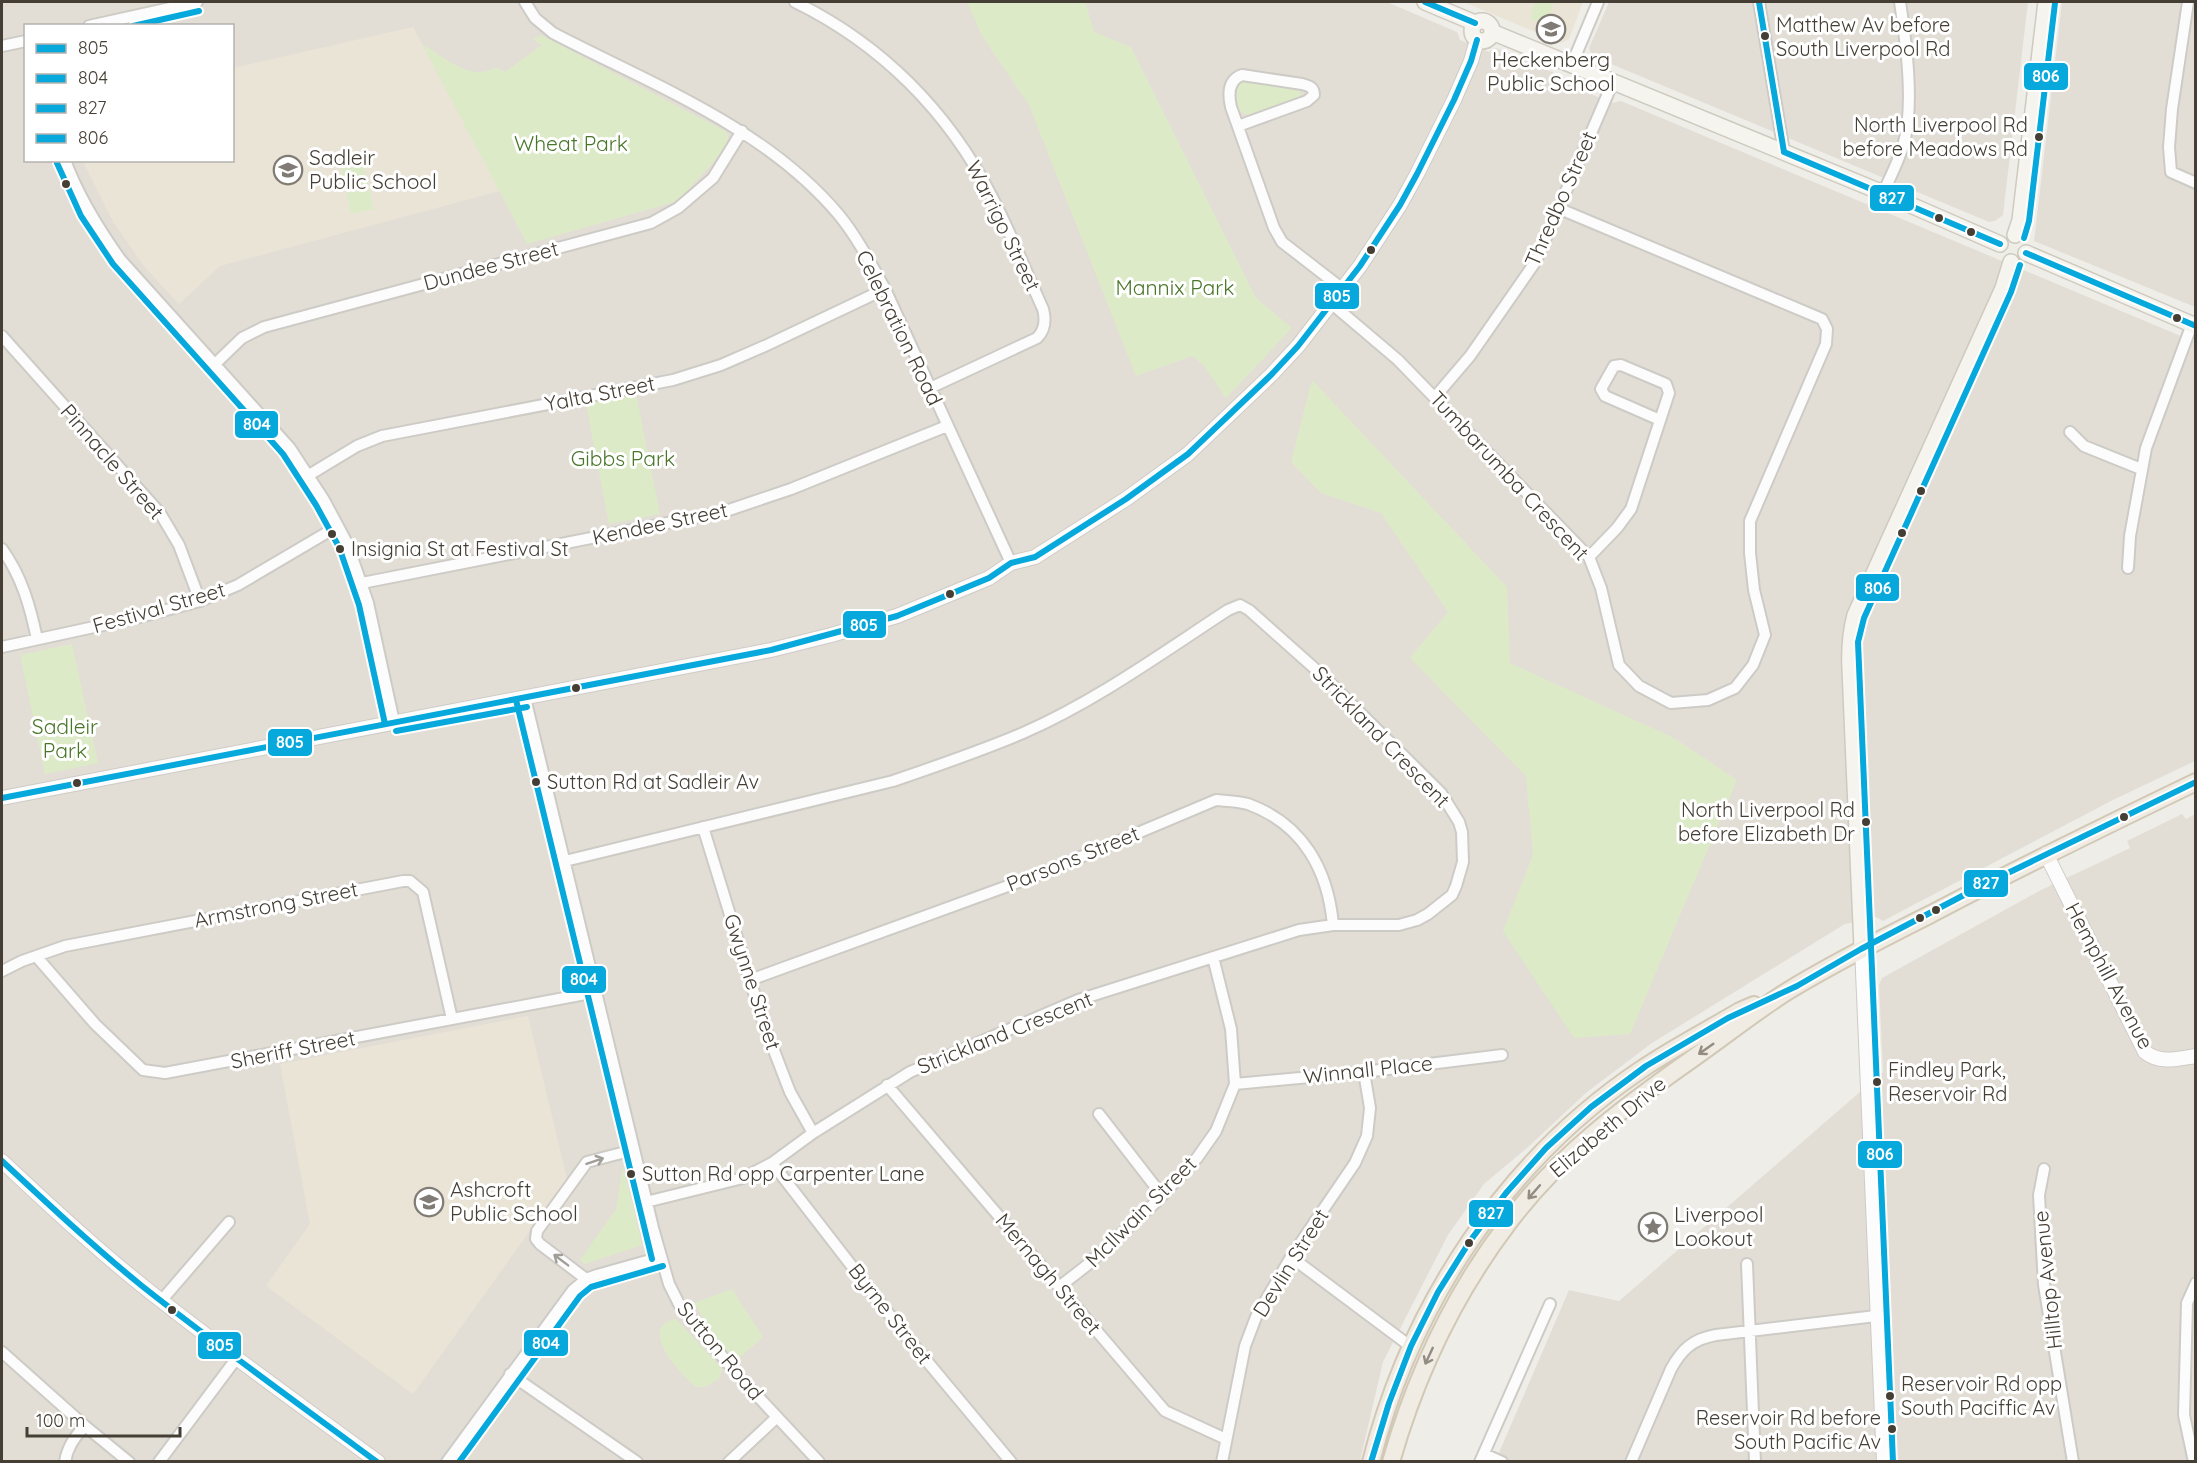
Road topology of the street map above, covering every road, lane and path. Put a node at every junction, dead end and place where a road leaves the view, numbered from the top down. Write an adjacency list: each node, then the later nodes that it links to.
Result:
1 (197, 2): 11 (street)
2 (525, 2): 19 (street, Celebration Road)
3 (795, 2): 35 (street, Warrigo Street)
4 (1425, 2): 10 (main road)
5 (1598, 2): 16 (street)
6 (1759, 2): 20 (street)
7 (1899, 2): 23 (street)
8 (2046, 2): 25 (main road)
9 (2187, 2): 22 (street)
10 (1475, 23): 12 (main road); 13 (main road)
11 (98, 24)
12 (1492, 32): 13 (main road); 16 (main road)
13 (1477, 40): 30 (street)
14 (24, 44): 15 (street)
15 (2, 46)
16 (1572, 64): 17 (main road)
17 (1613, 82): 20 (main road); 24 (street, Thredbo Street)
18 (1238, 126): 18 (street); 30 (street)
19 (742, 131): 29 (street, Celebration Road); 34 (street, Dundee Street)
20 (1784, 152): 23 (main road)
21 (66, 162): 34 (street)
22 (2196, 183)
23 (1883, 193): 26 (main road)
24 (1560, 209): 36 (street, Thredbo Street); 44 (street, Tumbarumba Crescent)
25 (2015, 235): 26 (main road); 27 (main road)
26 (2000, 244): 28 (main road)
27 (2026, 253): 28 (main road); 32 (main road)
28 (2010, 262): 59 (main road)
29 (885, 289): 35 (street, Celebration Road); 41 (street, Yalta Street)
30 (1344, 290): 31 (street)
31 (1332, 304): 36 (street, Tumbarumba Crescent); 45 (street)
32 (2194, 325): 40 (street)
33 (2, 336): 48 (street, Pinnacle Street)
34 (215, 364): 41 (street)
35 (930, 388): 38 (street, Celebration Road)
36 (1435, 397): 44 (street, Tumbarumba Crescent)
37 (1660, 420): 37 (street); 44 (street)
38 (947, 426): 45 (street, Celebration Road); 47 (street, Kendee Street)
39 (2070, 432): 40 (street)
40 (2141, 469): 46 (street)
41 (309, 475): 42 (street)
42 (338, 526): 47 (street); 48 (street, Festival Street)
43 (2, 549): 49 (street)
44 (1589, 557)
45 (1011, 563): 51 (street)
46 (2128, 568)
47 (362, 584): 52 (street)
48 (200, 601): 49 (street, Festival Street)
49 (37, 639): 50 (street, Festival Street)
50 (2, 647)
51 (525, 698): 52 (street); 57 (street, Sutton Road)
52 (394, 722): 54 (street)
53 (2196, 782): 56 (main road, Elizabeth Drive)
54 (2, 798)
55 (703, 826): 57 (street, Strickland Crescent); 58 (street, Strickland Crescent); 63 (street, Gwynne Street)
56 (2046, 854): 59 (main road, Elizabeth Drive); 68 (street, Hemphill Avenue)
57 (565, 861): 65 (street, Sutton Road)
58 (1334, 925): 61 (street, Strickland Crescent); 63 (street, Parsons Street)
59 (1862, 948): 64 (main road, Elizabeth Drive); 89 (street)
60 (36, 956): 62 (street, Armstrong Street); 66 (street, Sheriff Street); 66 (street, Armstrong Street)
61 (1213, 957): 70 (street, McIlwain Street); 71 (street, Strickland Crescent)
62 (2, 971)
63 (750, 980): 73 (street, Gwynne Street)
64 (1788, 991): 91 (main road, Elizabeth Drive); 111 (main road, Elizabeth Drive, one-way to 111)
65 (596, 992): 66 (street, Sheriff Street); 74 (street, Sutton Road)
66 (452, 1019)
67 (1502, 1055): 69 (street, Winnall Place)
68 (2196, 1056)
69 (1365, 1072): 70 (street, Winnall Place); 82 (street, Devlin Street)
70 (1235, 1084): 78 (street, McIlwain Street)
71 (887, 1085): 73 (street, Strickland Crescent); 86 (street, Mernagh Street)
72 (1099, 1114): 78 (street)
73 (813, 1133): 76 (street, Strickland Crescent)
74 (633, 1150): 79 (street, Sutton Road); 84 (street, one-way to 74)
75 (2, 1161): 87 (street)
76 (772, 1162): 79 (street, Strickland Crescent); 108 (street, Byrne Street)
77 (2044, 1169): 116 (street, Hilltop Avenue)
78 (1161, 1194): 86 (street, McIlwain Street)
79 (646, 1202): 81 (street, Sutton Road)
80 (229, 1222): 87 (street)
81 (661, 1257): 84 (street); 96 (street, Sutton Road)
82 (1291, 1257): 91 (street); 98 (street, Devlin Street)
83 (1747, 1264): 90 (street)
84 (586, 1279): 95 (street)
85 (2196, 1283): 94 (street)
86 (1059, 1287): 98 (street, Mernagh Street)
87 (161, 1300): 93 (street)
88 (1550, 1304): 99 (street)
89 (1876, 1316): 90 (street); 115 (street)
90 (1749, 1331): 113 (street); 114 (street)
91 (1410, 1346): 110 (main road, Elizabeth Drive)
92 (2, 1352): 97 (street)
93 (236, 1359): 102 (street); 103 (street)
94 (2190, 1367): 117 (street)
95 (510, 1374): 104 (street); 105 (street)
96 (776, 1418): 106 (street); 107 (street, Sutton Road)
97 (85, 1426): 100 (street); 101 (street)
98 (1226, 1439): 109 (street, Devlin Street)
99 (1482, 1458): 112 (street)
100 (65, 1461)
101 (129, 1461)
102 (159, 1461)
103 (378, 1461)
104 (447, 1461)
105 (637, 1461)
106 (729, 1461)
107 (819, 1461)
108 (1011, 1461)
109 (1222, 1461)
110 (1371, 1461)
111 (1391, 1461)
112 (1502, 1461)
113 (1631, 1461)
114 (1755, 1461)
115 (1884, 1461)
116 (2073, 1461)
117 (2194, 1461)

